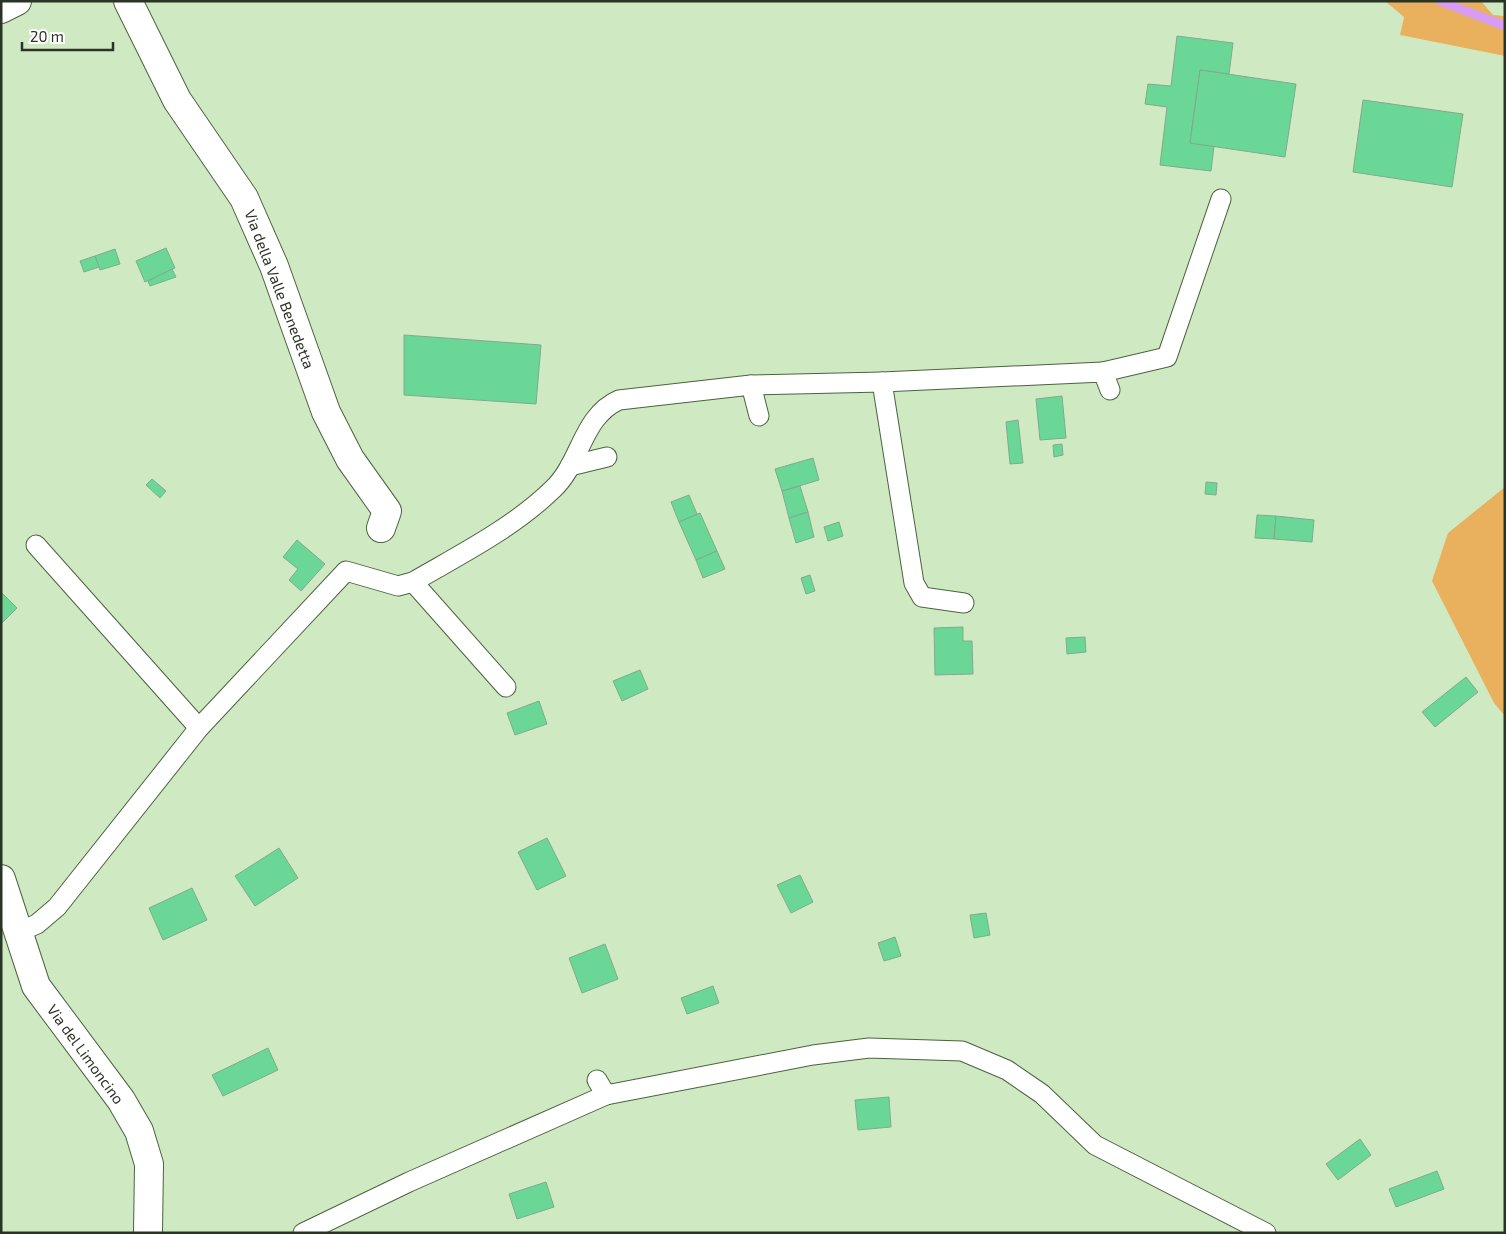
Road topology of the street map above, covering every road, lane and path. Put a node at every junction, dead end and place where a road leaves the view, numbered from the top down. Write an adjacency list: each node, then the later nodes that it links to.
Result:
1 (17, 1): 3 (street)
2 (128, 1): 12 (street, Via della Valle Benedetta)
3 (1, 9)
4 (1221, 199): 5 (lane)
5 (1102, 372): 6 (lane); 8 (lane)
6 (882, 382): 7 (lane); 15 (lane)
7 (750, 385): 9 (lane); 11 (lane)
8 (1110, 390)
9 (759, 416)
10 (607, 457): 11 (lane)
11 (570, 466): 14 (lane)
12 (381, 528)
13 (36, 545): 17 (lane)
14 (413, 582): 16 (lane); 17 (lane)
15 (964, 603)
16 (506, 687)
17 (199, 728): 19 (lane)
18 (1, 879): 19 (street, Via del Limoncino)
19 (18, 932): 20 (street, Via del Limoncino)
20 (148, 1233)
21 (302, 1233): 22 (lane)
22 (1266, 1233)

